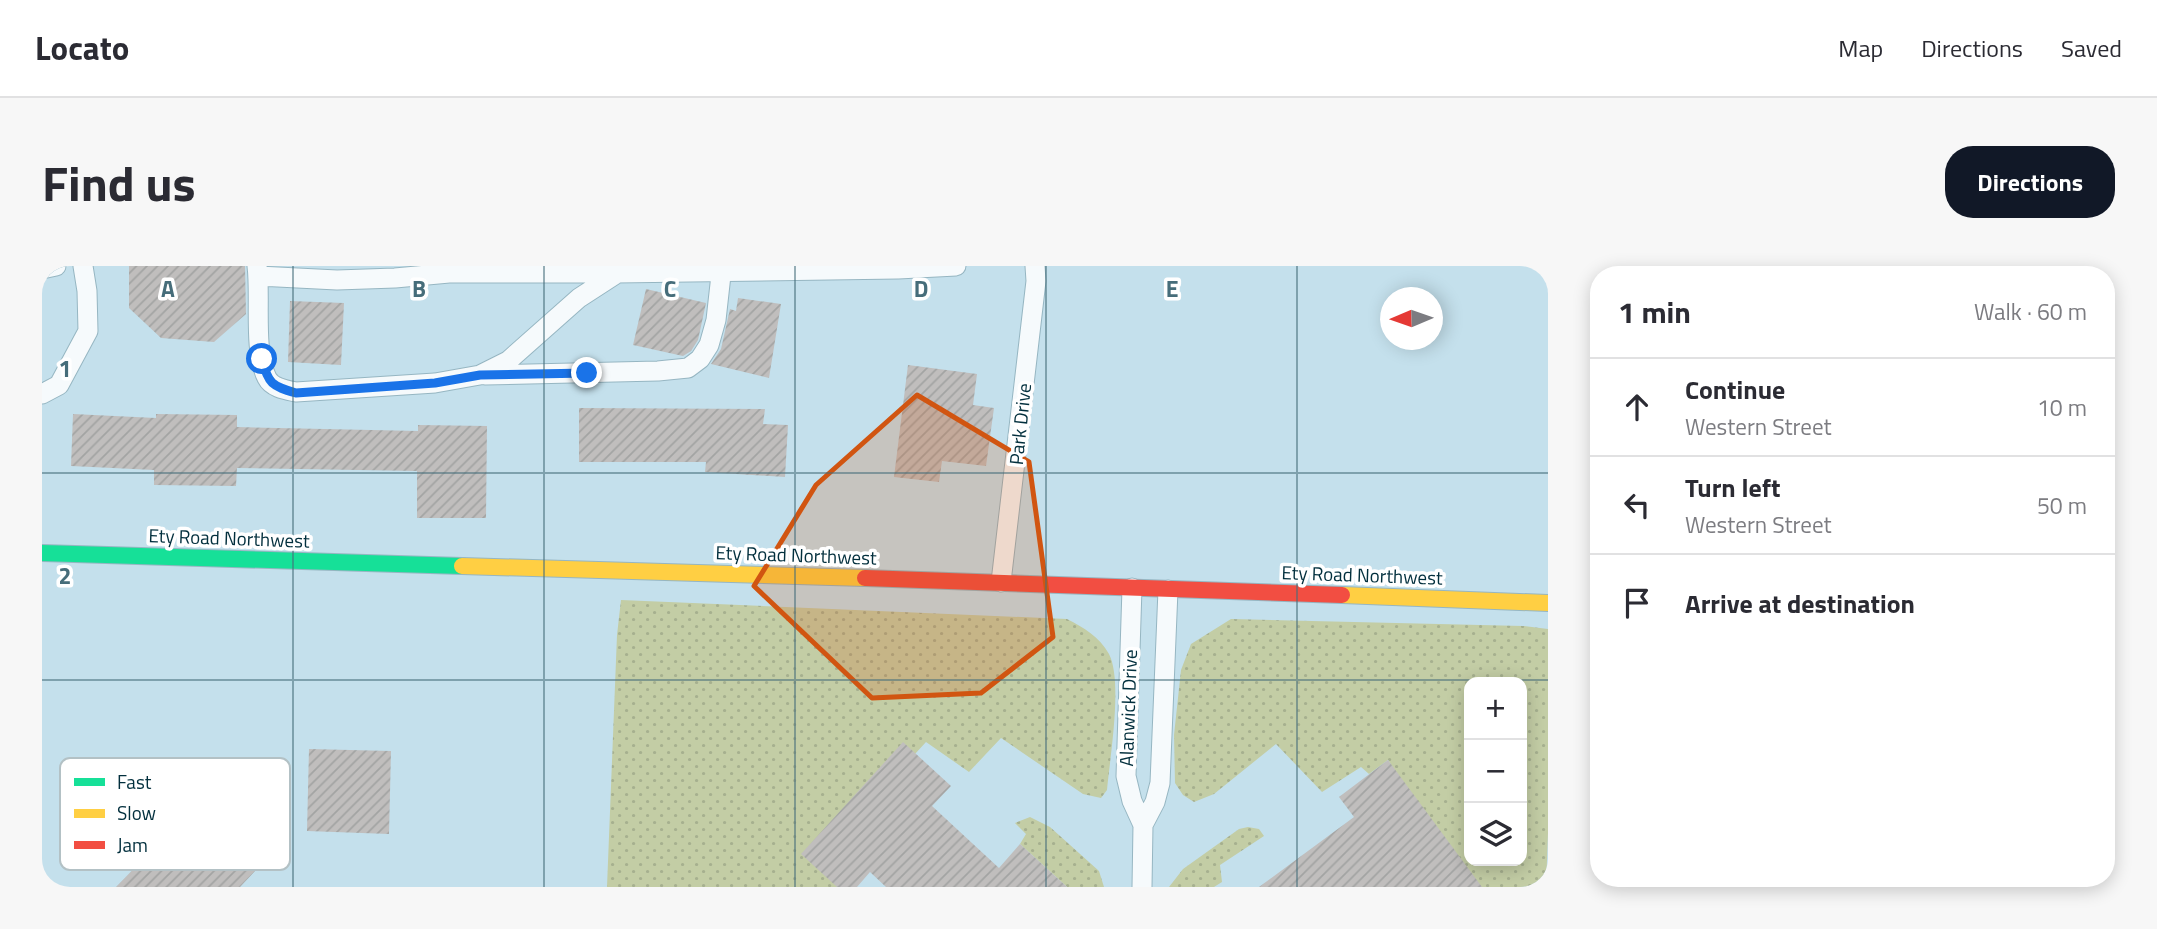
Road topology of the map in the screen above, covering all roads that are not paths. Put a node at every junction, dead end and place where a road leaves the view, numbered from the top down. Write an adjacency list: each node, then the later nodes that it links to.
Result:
1 (56, 266): 7 (lane)
2 (83, 266): 11 (lane)
3 (956, 266): 5 (lane)
4 (1035, 266): 13 (lane, Park Drive)
5 (897, 267): 6 (lane)
6 (722, 268): 9 (lane); 10 (lane)
7 (42, 269)
8 (258, 271): 9 (lane); 10 (lane)
9 (616, 273): 10 (lane)
10 (480, 375)
11 (42, 394)
12 (42, 552): 13 (street, Ety Road Northwest)
13 (1001, 582): 14 (street, Ety Road Northwest)
14 (1132, 588): 15 (street, Ety Road Northwest); 17 (lane, Alanwick Drive)
15 (1168, 590): 16 (street, Ety Road Northwest); 17 (lane, Alanwick Drive)
16 (1548, 603)
17 (1143, 825): 18 (lane, Alanwick Drive)
18 (1142, 887)

